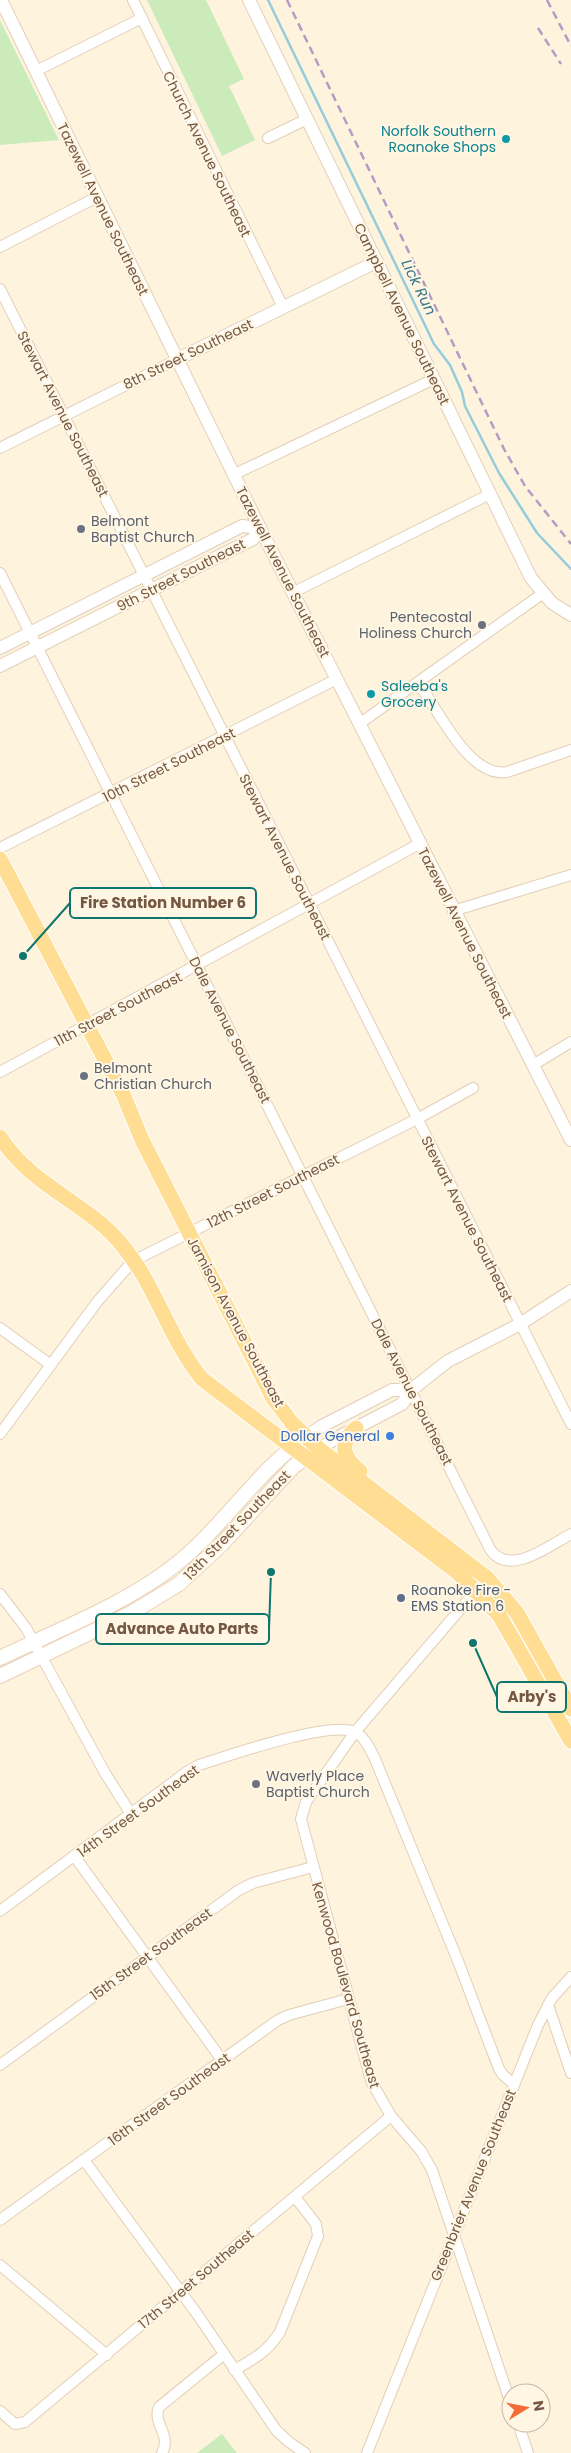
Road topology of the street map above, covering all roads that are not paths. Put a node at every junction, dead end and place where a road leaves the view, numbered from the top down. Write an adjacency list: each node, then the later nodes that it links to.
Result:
1 (1, 0): 5 (street, Tazewell Avenue Southeast)
2 (133, 0): 4 (street, Church Avenue Southeast)
3 (249, 0): 6 (street, Campbell Avenue Southeast)
4 (142, 18): 5 (street); 12 (street, Church Avenue Southeast)
5 (36, 71): 8 (street, Tazewell Avenue Southeast)
6 (307, 119): 7 (street); 10 (street, Campbell Avenue Southeast)
7 (268, 138)
8 (97, 196): 9 (street); 13 (street, Tazewell Avenue Southeast)
9 (0, 247)
10 (376, 262): 12 (street, 8th Street Southeast); 14 (street, Campbell Avenue Southeast)
11 (0, 289): 15 (street, Stewart Avenue Southeast)
12 (283, 308): 13 (street, 8th Street Southeast)
13 (178, 359): 15 (street, 8th Street Southeast); 17 (street, Tazewell Avenue Southeast)
14 (434, 379): 17 (street); 18 (street, Campbell Avenue Southeast)
15 (64, 416): 16 (street, 8th Street Southeast); 21 (street, Stewart Avenue Southeast)
16 (0, 448)
17 (235, 474): 19 (street, Tazewell Avenue Southeast)
18 (490, 494): 23 (street); 24 (street, Campbell Avenue Southeast)
19 (260, 528): 21 (street, 9th Street Southeast); 22 (street, 9th Street Southeast); 23 (street, Tazewell Avenue Southeast)
20 (0, 572): 26 (street, Dale Avenue Southeast)
21 (144, 576): 22 (street, Stewart Avenue Southeast); 26 (street, 9th Street Southeast)
22 (151, 590): 28 (street, 9th Street Southeast); 33 (street, Stewart Avenue Southeast)
23 (294, 592): 30 (street, Tazewell Avenue Southeast)
24 (542, 594): 25 (street, Campbell Avenue Southeast); 31 (street)
25 (571, 615)
26 (30, 632): 27 (street, 9th Street Southeast); 28 (street, Dale Avenue Southeast)
27 (0, 648)
28 (38, 648): 29 (street, 9th Street Southeast); 35 (street, Dale Avenue Southeast)
29 (0, 666)
30 (337, 680): 32 (street, Tazewell Avenue Southeast); 33 (street, 10th Street Southeast)
31 (416, 685): 32 (street); 34 (street)
32 (359, 724): 36 (street, Tazewell Avenue Southeast)
33 (225, 736): 35 (street, 10th Street Southeast); 40 (street, Stewart Avenue Southeast)
34 (571, 750)
35 (111, 794): 37 (street, 10th Street Southeast); 42 (street, Dale Avenue Southeast)
36 (420, 844): 40 (street, 11th Street Southeast); 41 (street, Tazewell Avenue Southeast)
37 (0, 848)
38 (0, 859): 43 (main road, Jamison Avenue Southeast)
39 (570, 879): 41 (street)
40 (309, 904): 42 (street, 11th Street Southeast); 48 (street, Stewart Avenue Southeast)
41 (454, 911): 45 (street, Tazewell Avenue Southeast)
42 (197, 966): 43 (street, 11th Street Southeast); 51 (street, Dale Avenue Southeast)
43 (88, 1025): 46 (street, 11th Street Southeast); 52 (main road, Jamison Avenue Southeast)
44 (571, 1042): 45 (street)
45 (533, 1065): 50 (street, Tazewell Avenue Southeast)
46 (0, 1072)
47 (473, 1088): 48 (street, 12th Street Southeast)
48 (417, 1119): 51 (street, 12th Street Southeast); 55 (street, Stewart Avenue Southeast)
49 (0, 1138): 53 (main road)
50 (571, 1140)
51 (303, 1176): 52 (street, 12th Street Southeast); 58 (street, Dale Avenue Southeast)
52 (189, 1234): 53 (street, 12th Street Southeast); 62 (main road, Jamison Avenue Southeast)
53 (133, 1261): 57 (street, 12th Street Southeast); 63 (main road)
54 (571, 1291): 55 (street, 13th Street Southeast)
55 (520, 1324): 58 (street, 13th Street Southeast); 59 (street, Stewart Avenue Southeast)
56 (0, 1328): 57 (street)
57 (51, 1365): 61 (street, 12th Street Southeast)
58 (411, 1390): 60 (street, 13th Street Southeast); 62 (street, 13th Street Southeast); 67 (street, Dale Avenue Southeast)
59 (571, 1424)
60 (356, 1428): 64 (street, 13th Street Southeast); 66 (main road)
61 (0, 1434)
62 (306, 1437): 63 (main road, 13th Street Southeast); 64 (main road, Jamison Avenue Southeast)
63 (291, 1448): 65 (main road); 71 (main road, 13th Street Southeast)
64 (319, 1449): 65 (main road, 13th Street Southeast); 66 (main road, Jamison Avenue Southeast)
65 (305, 1458): 69 (main road); 72 (main road, 13th Street Southeast)
66 (385, 1500): 68 (main road, Jamison Avenue Southeast)
67 (571, 1534)
68 (487, 1578): 69 (street); 75 (main road, Jamison Avenue Southeast)
69 (476, 1590): 76 (street); 77 (main road)
70 (0, 1594): 71 (street)
71 (34, 1642): 72 (street); 73 (main road, 13th Street Southeast)
72 (41, 1656): 74 (main road, 13th Street Southeast); 78 (street)
73 (0, 1658)
74 (0, 1676)
75 (571, 1708)
76 (355, 1732): 78 (street, 14th Street Southeast); 80 (street, Kenwood Boulevard Southeast); 89 (street, Greenbrier Avenue Southeast)
77 (571, 1741)
78 (132, 1814): 79 (street, 14th Street Southeast)
79 (75, 1857): 81 (street, 14th Street Southeast); 82 (street)
80 (313, 1867): 82 (street, 15th Street Southeast); 84 (street, Kenwood Boulevard Southeast)
81 (0, 1911)
82 (147, 1957): 86 (street); 87 (street, 15th Street Southeast)
83 (571, 1977): 85 (street)
84 (348, 1999): 86 (street, 16th Street Southeast); 90 (street, Kenwood Boulevard Southeast)
85 (548, 2005): 88 (street); 89 (street)
86 (222, 2060): 91 (street, 16th Street Southeast)
87 (0, 2065)
88 (571, 2073)
89 (514, 2084): 94 (street, Greenbrier Avenue Southeast)
90 (391, 2116): 92 (street, 17th Street Southeast); 94 (street, Kenwood Boulevard Southeast)
91 (84, 2160): 93 (street, 16th Street Southeast); 96 (street)
92 (295, 2197): 96 (street, 17th Street Southeast); 99 (street)
93 (0, 2220)
94 (453, 2233): 100 (street, Kenwood Boulevard Southeast); 105 (street, Greenbrier Avenue Southeast)
95 (0, 2265): 98 (street)
96 (181, 2292): 97 (street); 98 (street, 17th Street Southeast)
97 (224, 2354): 99 (street); 103 (street)
98 (107, 2355): 101 (street, 17th Street Southeast)
99 (234, 2370): 104 (street)
100 (504, 2383)
101 (0, 2411)
102 (521, 2433): 106 (street)
103 (162, 2453)
104 (305, 2453)
105 (367, 2453)
106 (528, 2453)

